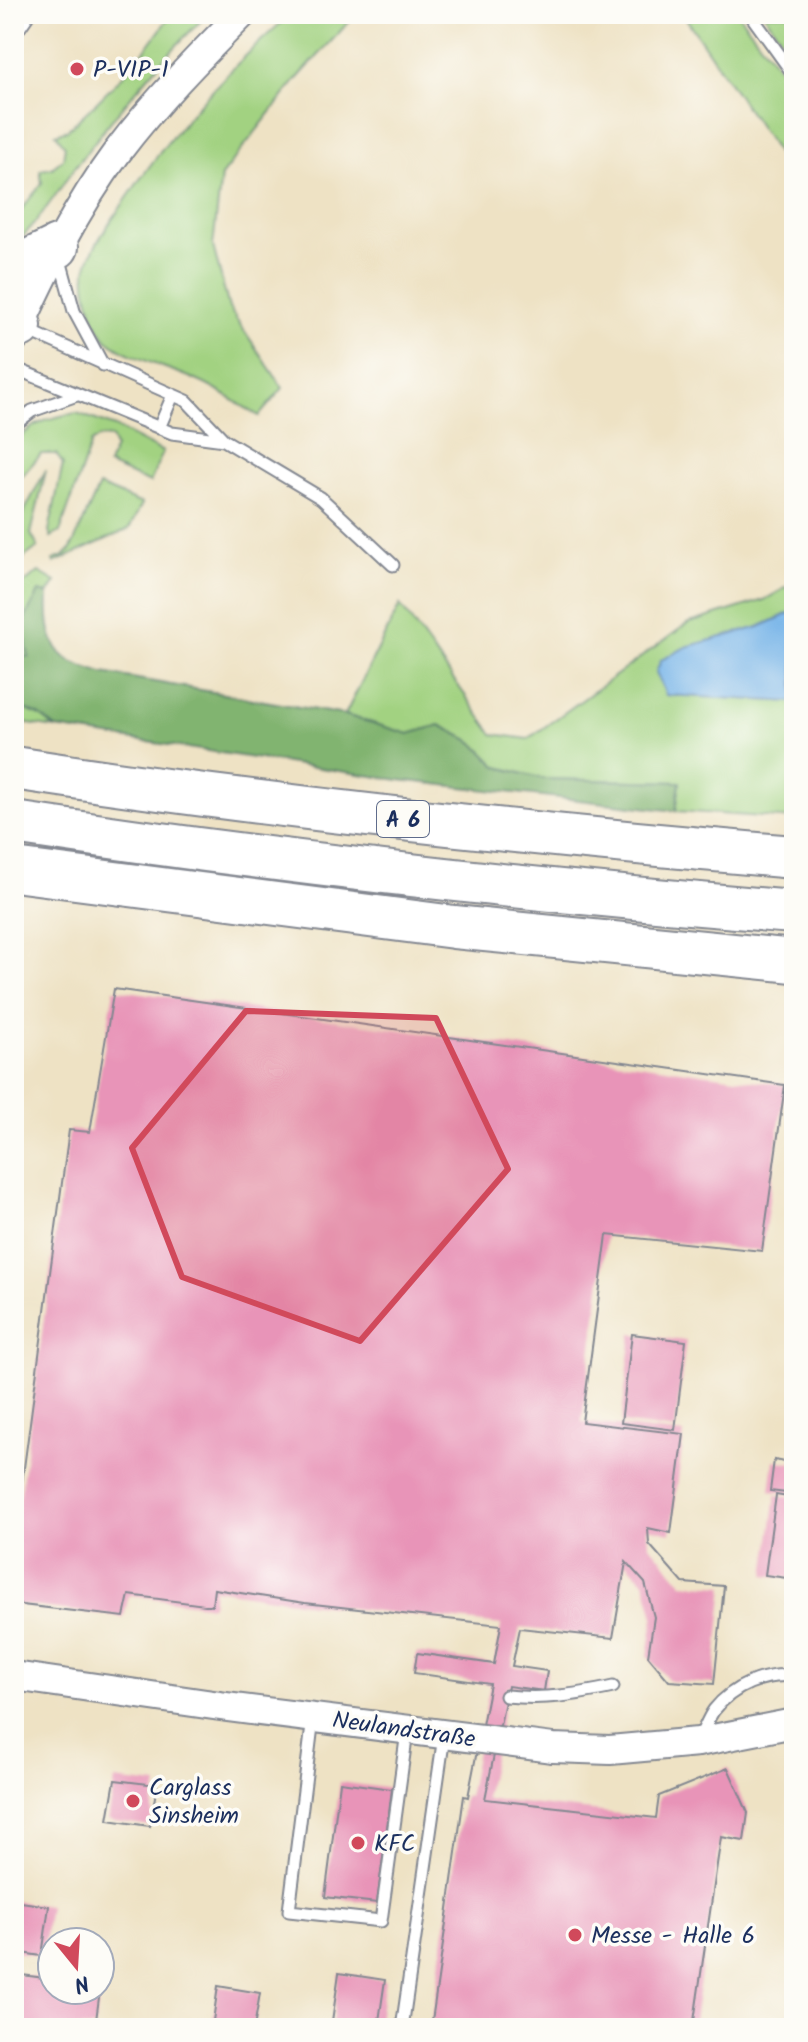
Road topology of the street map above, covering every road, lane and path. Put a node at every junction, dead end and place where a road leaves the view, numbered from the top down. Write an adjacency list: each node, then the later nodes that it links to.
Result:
1 (29, 14): 4 (lane)
2 (242, 14): 6 (street)
3 (750, 14): 5 (lane)
4 (14, 29)
5 (794, 75)
6 (57, 247): 7 (highway); 8 (street); 9 (lane)
7 (14, 268)
8 (16, 330): 9 (lane)
9 (103, 366): 12 (lane)
10 (14, 368): 11 (lane)
11 (77, 395): 13 (lane); 14 (lane)
12 (173, 395): 14 (lane); 15 (lane)
13 (14, 425)
14 (159, 428): 15 (lane)
15 (224, 440): 16 (lane)
16 (393, 565)
17 (14, 768): 19 (highway, A 6)
18 (14, 823): 21 (highway, A 6)
19 (794, 857)
20 (14, 870): 22 (highway)
21 (794, 912)
22 (794, 961)
23 (14, 1676): 27 (street, Neulandstraße)
24 (794, 1676): 31 (lane)
25 (613, 1687): 26 (lane)
26 (506, 1696)
27 (313, 1717): 29 (street, Neulandstraße); 29 (lane)
28 (794, 1723): 31 (street, Neulandstraße)
29 (407, 1730): 30 (street, Neulandstraße)
30 (444, 1735): 31 (street, Neulandstraße); 32 (lane)
31 (698, 1742)
32 (402, 2028)

